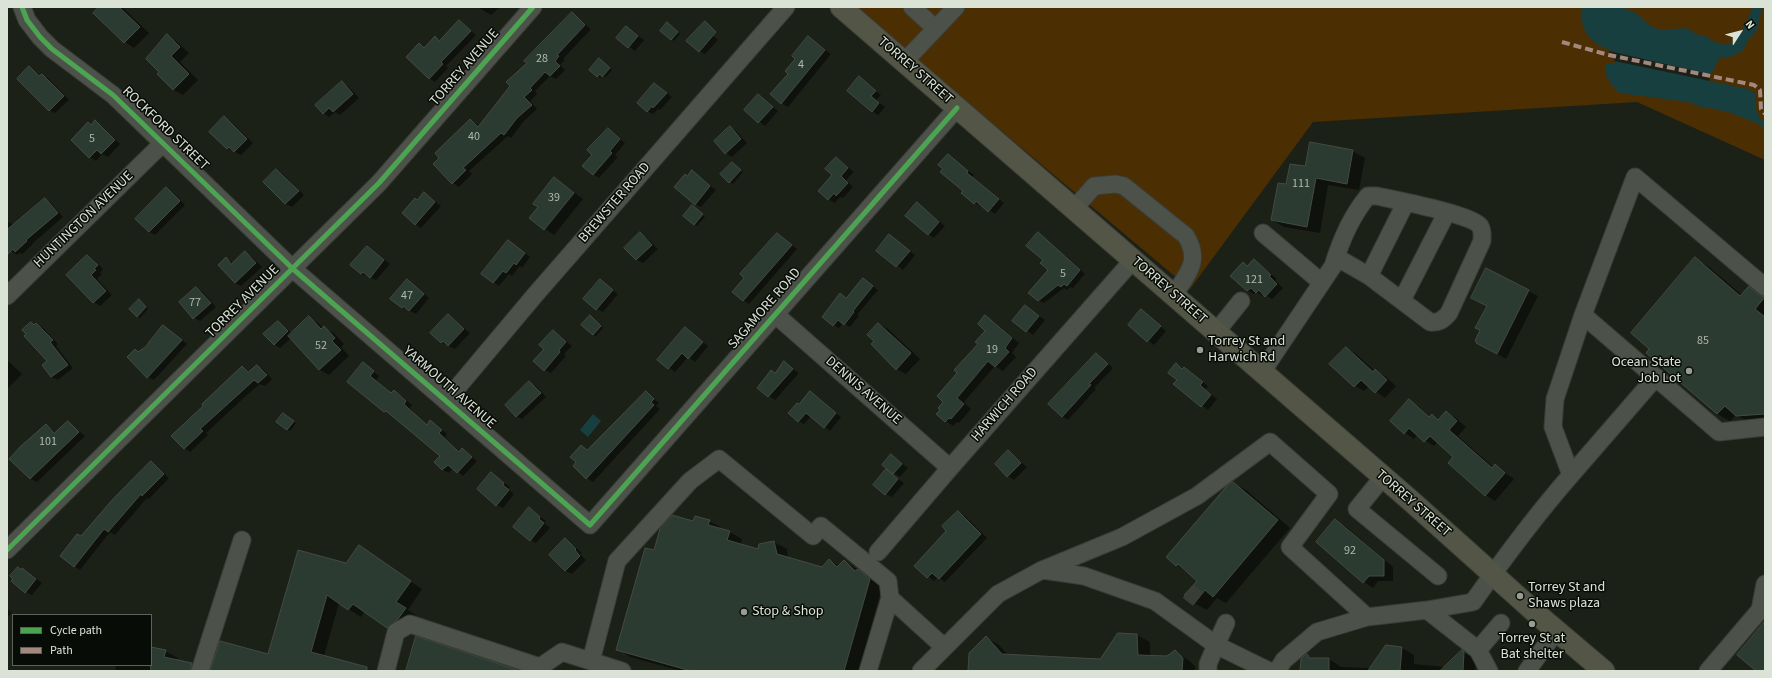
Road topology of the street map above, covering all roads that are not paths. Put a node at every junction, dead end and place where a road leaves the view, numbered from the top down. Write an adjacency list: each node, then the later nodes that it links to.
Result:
1 (22, 7): 10 (street, ROCKFORD STREET)
2 (533, 7): 17 (street, TORREY AVENUE)
3 (786, 7): 30 (street, BREWSTER ROAD)
4 (841, 7): 8 (main road, TORREY STREET)
5 (912, 7): 7 (street)
6 (956, 7): 7 (street)
7 (935, 28): 8 (street)
8 (904, 62): 9 (main road, TORREY STREET)
9 (957, 108): 12 (main road, TORREY STREET); 25 (street, SAGAMORE ROAD)
10 (162, 144): 17 (street, ROCKFORD STREET); 22 (street, HUNTINGTON AVENUE)
11 (1406, 202): 13 (street); 15 (street); 18 (street)
12 (1074, 209): 16 (main road, TORREY STREET); 21 (street)
13 (1447, 212): 23 (street); 23 (street)
14 (1263, 233): 19 (street)
15 (1336, 257): 18 (street); 19 (street)
16 (1133, 260): 21 (main road, TORREY STREET); 32 (street, HARWICH ROAD)
17 (293, 269): 30 (street, YARMOUTH AVENUE); 37 (street, TORREY AVENUE)
18 (1369, 276): 23 (street)
19 (1321, 282): 28 (street)
20 (1765, 287): 26 (street)
21 (1174, 295): 27 (main road, TORREY STREET)
22 (7, 296)
23 (1402, 300)
24 (1242, 301): 27 (street)
25 (776, 315): 32 (street, DENNIS AVENUE); 35 (street, SAGAMORE ROAD)
26 (1583, 315): 29 (street); 33 (street)
27 (1216, 332): 28 (main road, TORREY STREET)
28 (1262, 372): 34 (main road, TORREY STREET)
29 (1656, 377): 31 (street); 33 (street)
30 (446, 401): 35 (street, YARMOUTH AVENUE)
31 (1765, 427)
32 (950, 468): 38 (street, HARWICH ROAD)
33 (1572, 475): 40 (street)
34 (1383, 477): 40 (main road, TORREY STREET); 41 (street)
35 (590, 525)
36 (242, 540): 54 (street)
37 (7, 550)
38 (878, 552)
39 (1042, 570): 45 (street); 49 (street); 50 (street)
40 (1493, 573): 44 (street); 48 (main road, TORREY STREET)
41 (1438, 576)
42 (1765, 584): 65 (street)
43 (890, 598): 50 (street); 52 (street); 57 (street)
44 (1426, 610): 45 (street); 51 (street)
45 (1367, 617): 61 (street)
46 (1226, 623): 49 (street)
47 (1501, 623): 51 (street)
48 (1557, 630): 63 (street); 64 (main road, TORREY STREET)
49 (1216, 645): 59 (street); 60 (street)
50 (944, 647): 58 (street)
51 (1478, 650): 62 (street)
52 (591, 661): 53 (street); 56 (street)
53 (539, 669): 55 (street)
54 (200, 671)
55 (386, 671)
56 (622, 671)
57 (868, 671)
58 (921, 671)
59 (1208, 671)
60 (1269, 671)
61 (1277, 671)
62 (1489, 671)
63 (1527, 671)
64 (1604, 671)
65 (1708, 671)

